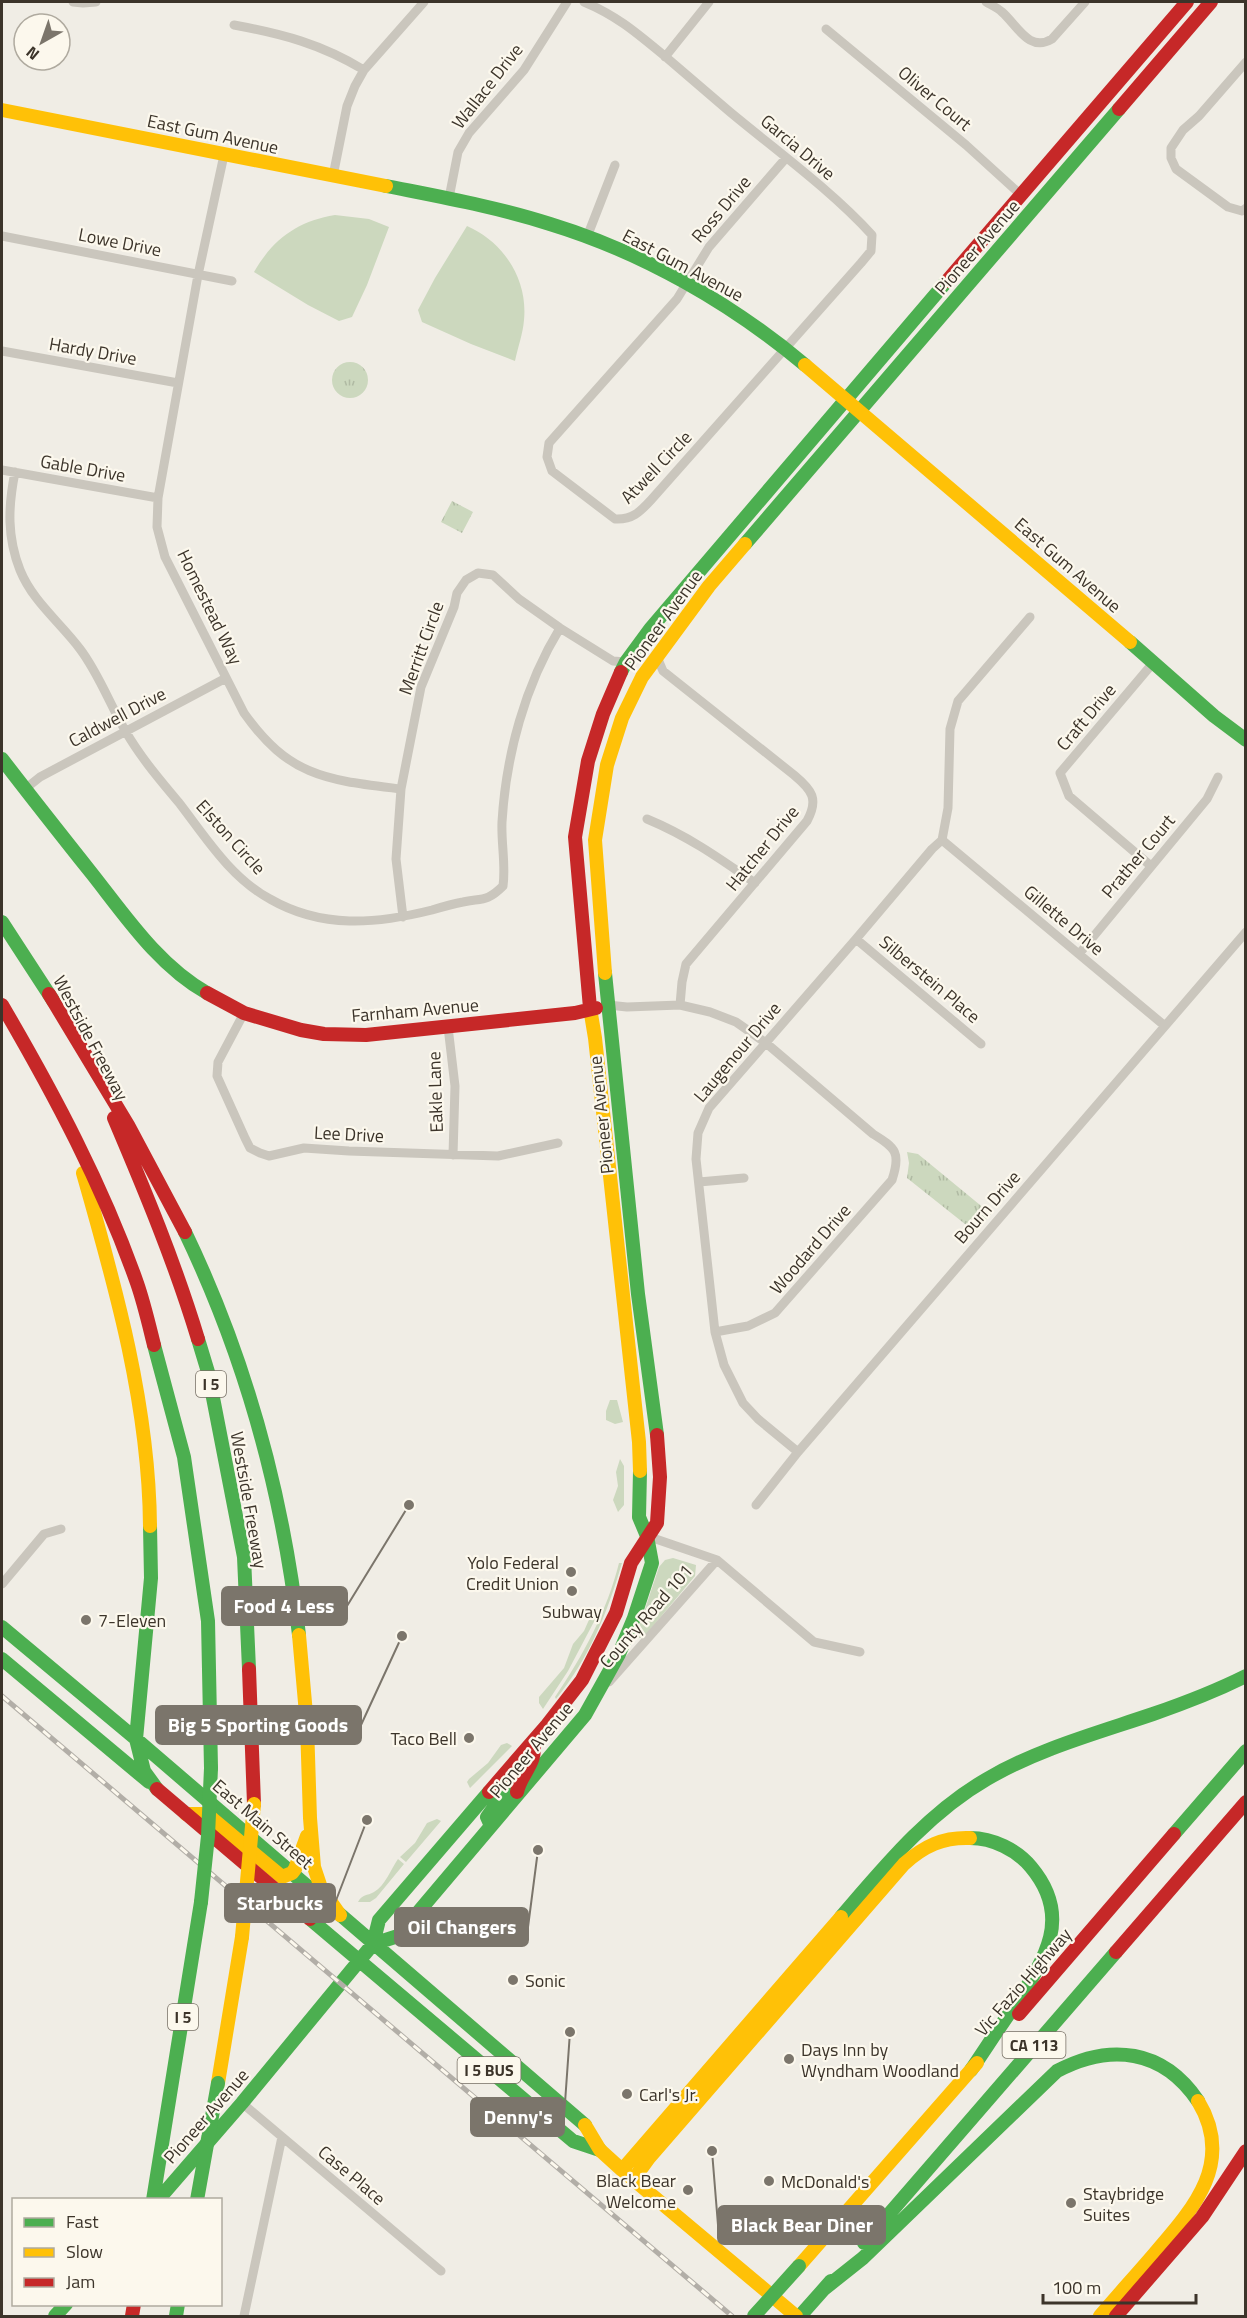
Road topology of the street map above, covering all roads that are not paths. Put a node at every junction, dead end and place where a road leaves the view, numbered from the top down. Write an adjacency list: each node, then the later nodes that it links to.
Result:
1 (73, 2): 2 (street)
2 (96, 2)
3 (424, 2): 15 (street)
4 (567, 2): 22 (street, Wallace Drive)
5 (584, 2): 13 (street, Garcia Drive)
6 (709, 2): 13 (street)
7 (986, 2): 8 (street)
8 (1085, 2)
9 (1187, 2): 21 (main road, Pioneer Avenue)
10 (1211, 2): 33 (main road, Pioneer Avenue)
11 (234, 25): 15 (street)
12 (826, 29): 21 (street, Oliver Court)
13 (665, 57): 18 (street, Garcia Drive)
14 (1245, 62): 23 (street)
15 (364, 70): 20 (street)
16 (2, 110): 17 (main road, East Gum Avenue)
17 (224, 155): 20 (main road, East Gum Avenue); 26 (street, Homestead Way)
18 (786, 158): 28 (street, Ross Drive); 29 (street, Garcia Drive)
19 (615, 165): 25 (street)
20 (333, 176): 22 (main road, East Gum Avenue)
21 (1021, 195): 32 (main road, Pioneer Avenue)
22 (449, 198): 25 (main road, East Gum Avenue)
23 (1245, 208)
24 (2, 236): 26 (street, Lowe Drive)
25 (587, 237): 28 (main road, East Gum Avenue)
26 (198, 274): 27 (street, Lowe Drive); 31 (street, Homestead Way)
27 (232, 281)
28 (687, 283): 29 (main road, East Gum Avenue); 29 (street, Atwell Circle)
29 (786, 349): 32 (main road, East Gum Avenue)
30 (2, 351): 31 (street, Hardy Drive)
31 (178, 383): 36 (street, Homestead Way)
32 (845, 399): 33 (main road, East Gum Avenue); 40 (main road, Pioneer Avenue)
33 (859, 412): 39 (main road, Pioneer Avenue); 41 (main road, East Gum Avenue)
34 (2, 470): 35 (street, Gable Drive)
35 (15, 472): 36 (street, Gable Drive); 43 (street, Elston Circle)
36 (158, 498): 42 (street, Homestead Way)
37 (1030, 617): 50 (street)
38 (560, 628): 40 (street, Merritt Circle); 48 (street, Merritt Circle); 53 (street, Elston Circle)
39 (657, 657): 52 (street, Hatcher Drive); 60 (main road, Pioneer Avenue)
40 (626, 662): 62 (main road, Pioneer Avenue)
41 (1153, 663): 44 (main road, East Gum Avenue); 51 (street, Craft Drive)
42 (226, 678): 43 (street, Caldwell Drive); 48 (street, Homestead Way)
43 (125, 730): 47 (street, Caldwell Drive); 53 (street, Elston Circle)
44 (1245, 740)
45 (2, 759): 47 (main road, Farnham Avenue)
46 (1218, 777): 51 (street, Prather Court)
47 (25, 789): 63 (main road, Farnham Avenue)
48 (401, 789): 53 (street, Merritt Circle)
49 (647, 819): 52 (street)
50 (942, 840): 56 (street, Laugenour Drive); 57 (street, Gillette Drive)
51 (1151, 866): 57 (street, Prather Court)
52 (755, 883): 61 (street, Hatcher Drive)
53 (403, 917)
54 (2, 922): 58 (main road, Westside Freeway / I 5)
55 (1245, 932): 64 (street, Bourn Drive)
56 (856, 939): 66 (street, Laugenour Drive); 67 (street, Silberstein Place)
57 (1079, 954): 64 (street, Gillette Drive)
58 (49, 994): 96 (main road); 113 (main road, Westside Freeway / I 5, bridge)
59 (2, 1005): 68 (main road, I 5)
60 (608, 1005): 61 (street, Farnham Avenue); 62 (main road, Farnham Avenue); 76 (main road, Pioneer Avenue)
61 (680, 1005): 66 (street, Farnham Avenue)
62 (590, 1009): 65 (main road, Farnham Avenue); 74 (main road, Pioneer Avenue)
63 (244, 1012): 65 (main road, Farnham Avenue); 71 (street, Lee Drive)
64 (1165, 1026): 77 (street, Bourn Drive)
65 (448, 1027): 71 (street, Eakle Lane)
66 (766, 1043): 70 (street, Farnham Avenue); 73 (street, Laugenour Drive)
67 (981, 1044)
68 (69, 1126): 88 (main road); 111 (main road, I 5, bridge)
69 (558, 1143): 71 (street, Lee Drive)
70 (896, 1153): 75 (street, Woodard Drive)
71 (453, 1155)
72 (744, 1178): 73 (street)
73 (699, 1182): 75 (street, Laugenour Drive)
74 (622, 1304): 76 (main road); 80 (main road, Pioneer Avenue)
75 (715, 1332): 77 (street, Laugenour Drive)
76 (653, 1403): 80 (main road, Pioneer Avenue)
77 (798, 1452): 78 (street, Bourn Drive)
78 (756, 1505)
79 (61, 1529): 82 (street)
80 (647, 1536): 81 (street); 87 (main road, Pioneer Avenue); 89 (main road, Pioneer Avenue)
81 (717, 1560): 84 (street); 87 (street, County Road 101)
82 (2, 1584)
83 (2, 1627): 88 (main road, East Main Street)
84 (860, 1652)
85 (2, 1659): 92 (main road, East Main Street)
86 (1245, 1676): 109 (main road)
87 (599, 1693): 93 (main road, Pioneer Avenue)
88 (136, 1739): 92 (main road); 98 (main road, East Main Street)
89 (533, 1742): 91 (main road, Pioneer Avenue); 93 (main road)
90 (1245, 1751): 102 (main road, Vic Fazio Highway / CA 113)
91 (510, 1767): 97 (main road); 100 (main road, Pioneer Avenue)
92 (157, 1789): 95 (main road, East Main Street)
93 (516, 1797): 97 (main road, Pioneer Avenue)
94 (1245, 1802): 115 (main road, CA 113)
95 (186, 1814): 98 (main road); 101 (main road, East Main Street)
96 (309, 1826): 98 (main road); 99 (main road)
97 (491, 1826): 100 (main road, Pioneer Avenue)
98 (292, 1873): 99 (main road, East Main Street / I 5 BUS)
99 (340, 1915): 100 (main road, East Main Street / I 5 BUS)
100 (373, 1944): 101 (main road, Pioneer Avenue); 104 (main road, East Main Street / I 5 BUS)
101 (359, 1961): 103 (main road, East Main Street / I 5 BUS); 105 (main road, Pioneer Avenue)
102 (970, 2070): 110 (main road); 117 (main road, Vic Fazio Highway / CA 113, bridge)
103 (491, 2073): 104 (main road); 107 (main road, East Main Street / I 5 BUS)
104 (551, 2097): 107 (main road, East Main Street / I 5 BUS)
105 (242, 2103): 106 (street, Case Place); 112 (main road, Pioneer Avenue)
106 (282, 2137): 114 (street, Case Place); 116 (street)
107 (600, 2150): 109 (main road, East Main Street / I 5 BUS)
108 (1245, 2151): 120 (main road)
109 (622, 2170): 110 (main road, East Main Street / I 5 BUS)
110 (633, 2180): 118 (main road, East Main Street / I 5 BUS)
111 (153, 2198)
112 (159, 2198)
113 (197, 2198)
114 (441, 2271)
115 (824, 2289): 118 (main road, CA 113); 119 (main road)
116 (244, 2316)
117 (754, 2316)
118 (798, 2316)
119 (1100, 2316)
120 (1116, 2316)

